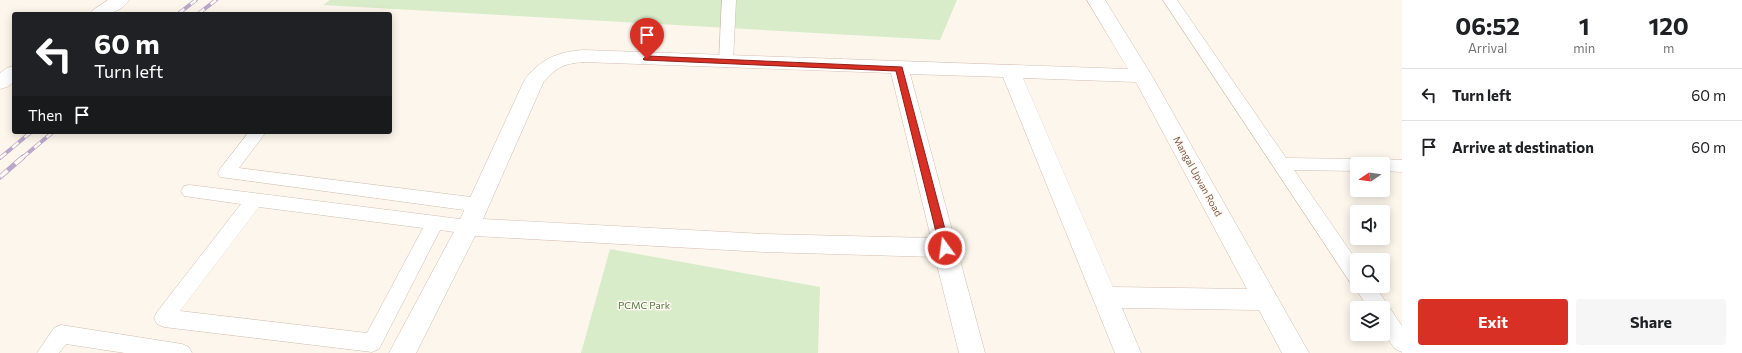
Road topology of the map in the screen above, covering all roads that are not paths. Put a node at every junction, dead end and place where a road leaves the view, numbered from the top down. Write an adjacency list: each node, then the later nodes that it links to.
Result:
1 (120, 0): 5 (street)
2 (729, 0): 6 (lane)
3 (1096, 0): 10 (street, Mangal Upvan Road)
4 (1170, 0): 13 (lane)
5 (102, 12)
6 (726, 62): 7 (street); 19 (street)
7 (899, 68): 8 (street); 22 (street)
8 (1011, 72): 10 (street); 24 (street)
9 (12, 74): 11 (street)
10 (1142, 76): 25 (street, Mangal Upvan Road)
11 (0, 83)
12 (256, 134): 19 (lane)
13 (1281, 164): 14 (lane); 23 (lane)
14 (1350, 165)
15 (1390, 165): 16 (lane)
16 (1402, 166)
17 (190, 191): 18 (lane)
18 (255, 199): 20 (lane); 20 (lane)
19 (479, 205): 21 (street)
20 (436, 223): 21 (lane)
21 (468, 227): 22 (street); 30 (street)
22 (945, 248): 31 (street)
23 (1350, 266)
24 (1104, 297): 25 (street); 32 (street)
25 (1267, 300): 33 (street, Mangal Upvan Road)
26 (1390, 325): 27 (lane)
27 (1402, 343)
28 (47, 353): 29 (lane)
29 (182, 353)
30 (402, 353)
31 (972, 353)
32 (1128, 353)
33 (1296, 353)

